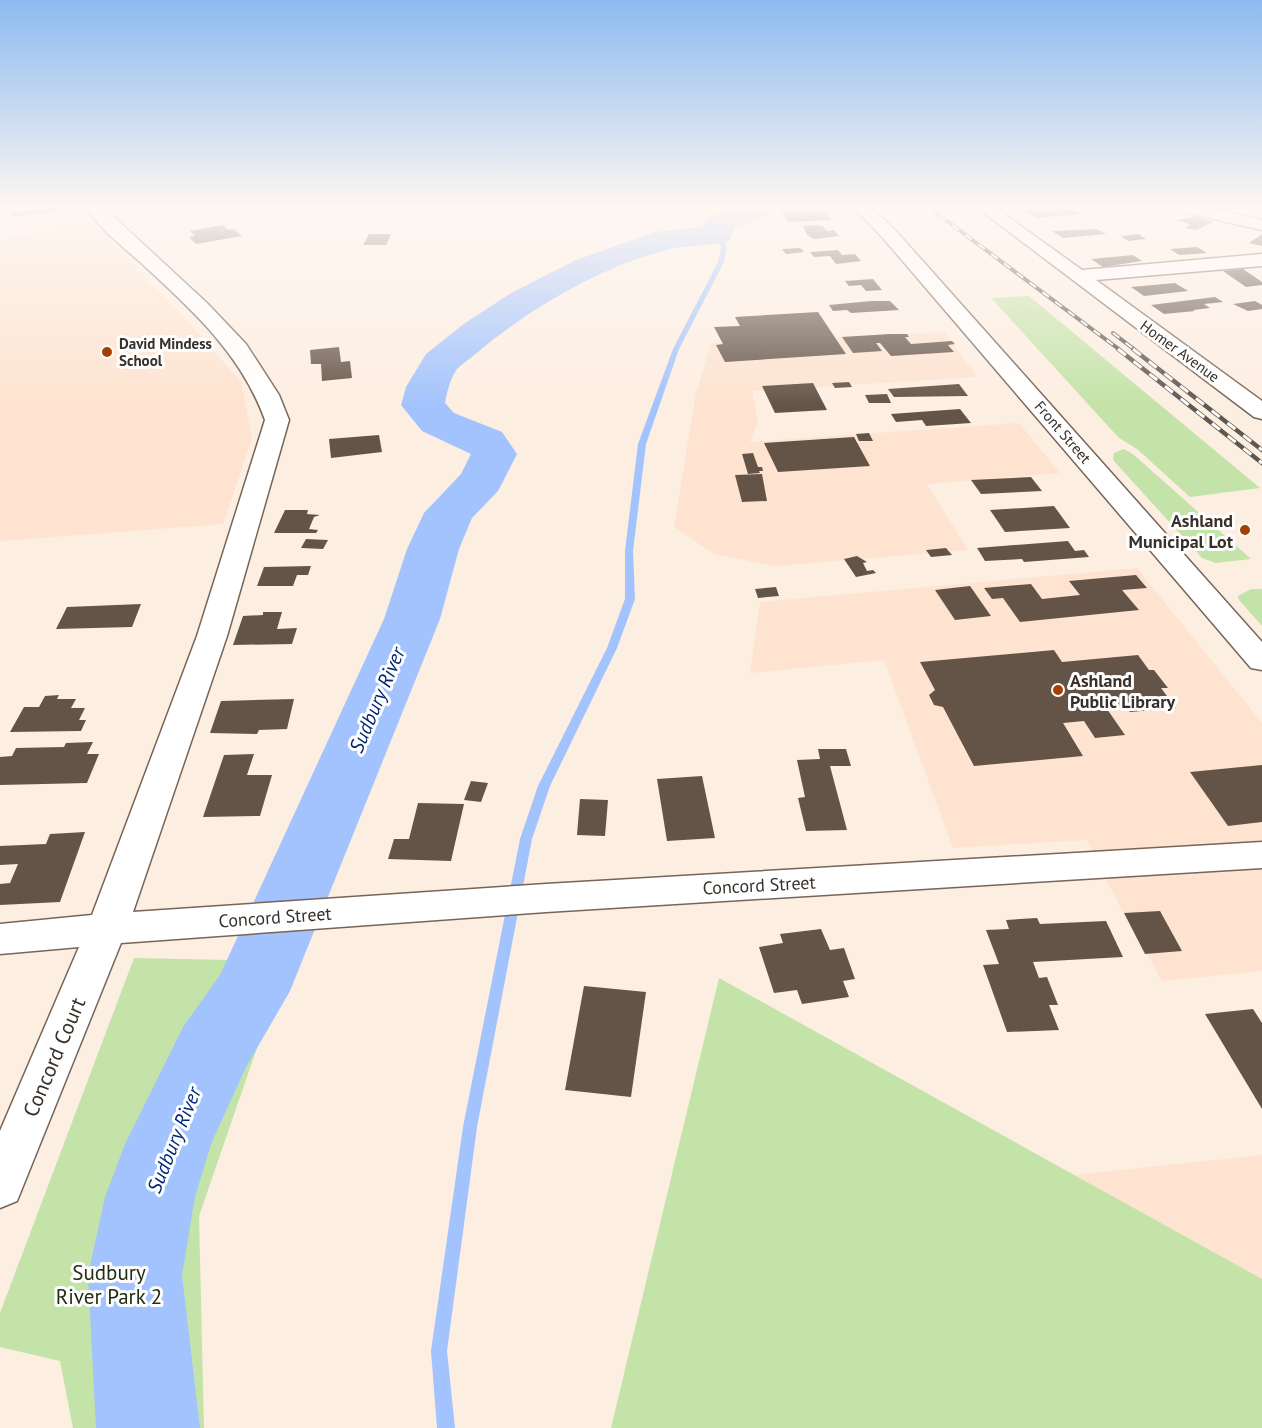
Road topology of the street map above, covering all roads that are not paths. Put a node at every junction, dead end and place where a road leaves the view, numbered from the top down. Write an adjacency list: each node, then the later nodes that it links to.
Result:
1 (164, 273): 9 (street)
2 (923, 273): 7 (street, Front Street)
3 (1073, 273): 5 (street, Homer Avenue)
4 (1117, 273): 5 (street)
5 (1078, 276): 6 (street, Homer Avenue)
6 (1262, 412)
7 (1262, 661)
8 (1262, 855): 9 (street, Concord Street)
9 (107, 929): 10 (street, Concord Street); 11 (street, Concord Court)
10 (0, 939)
11 (0, 1186)

